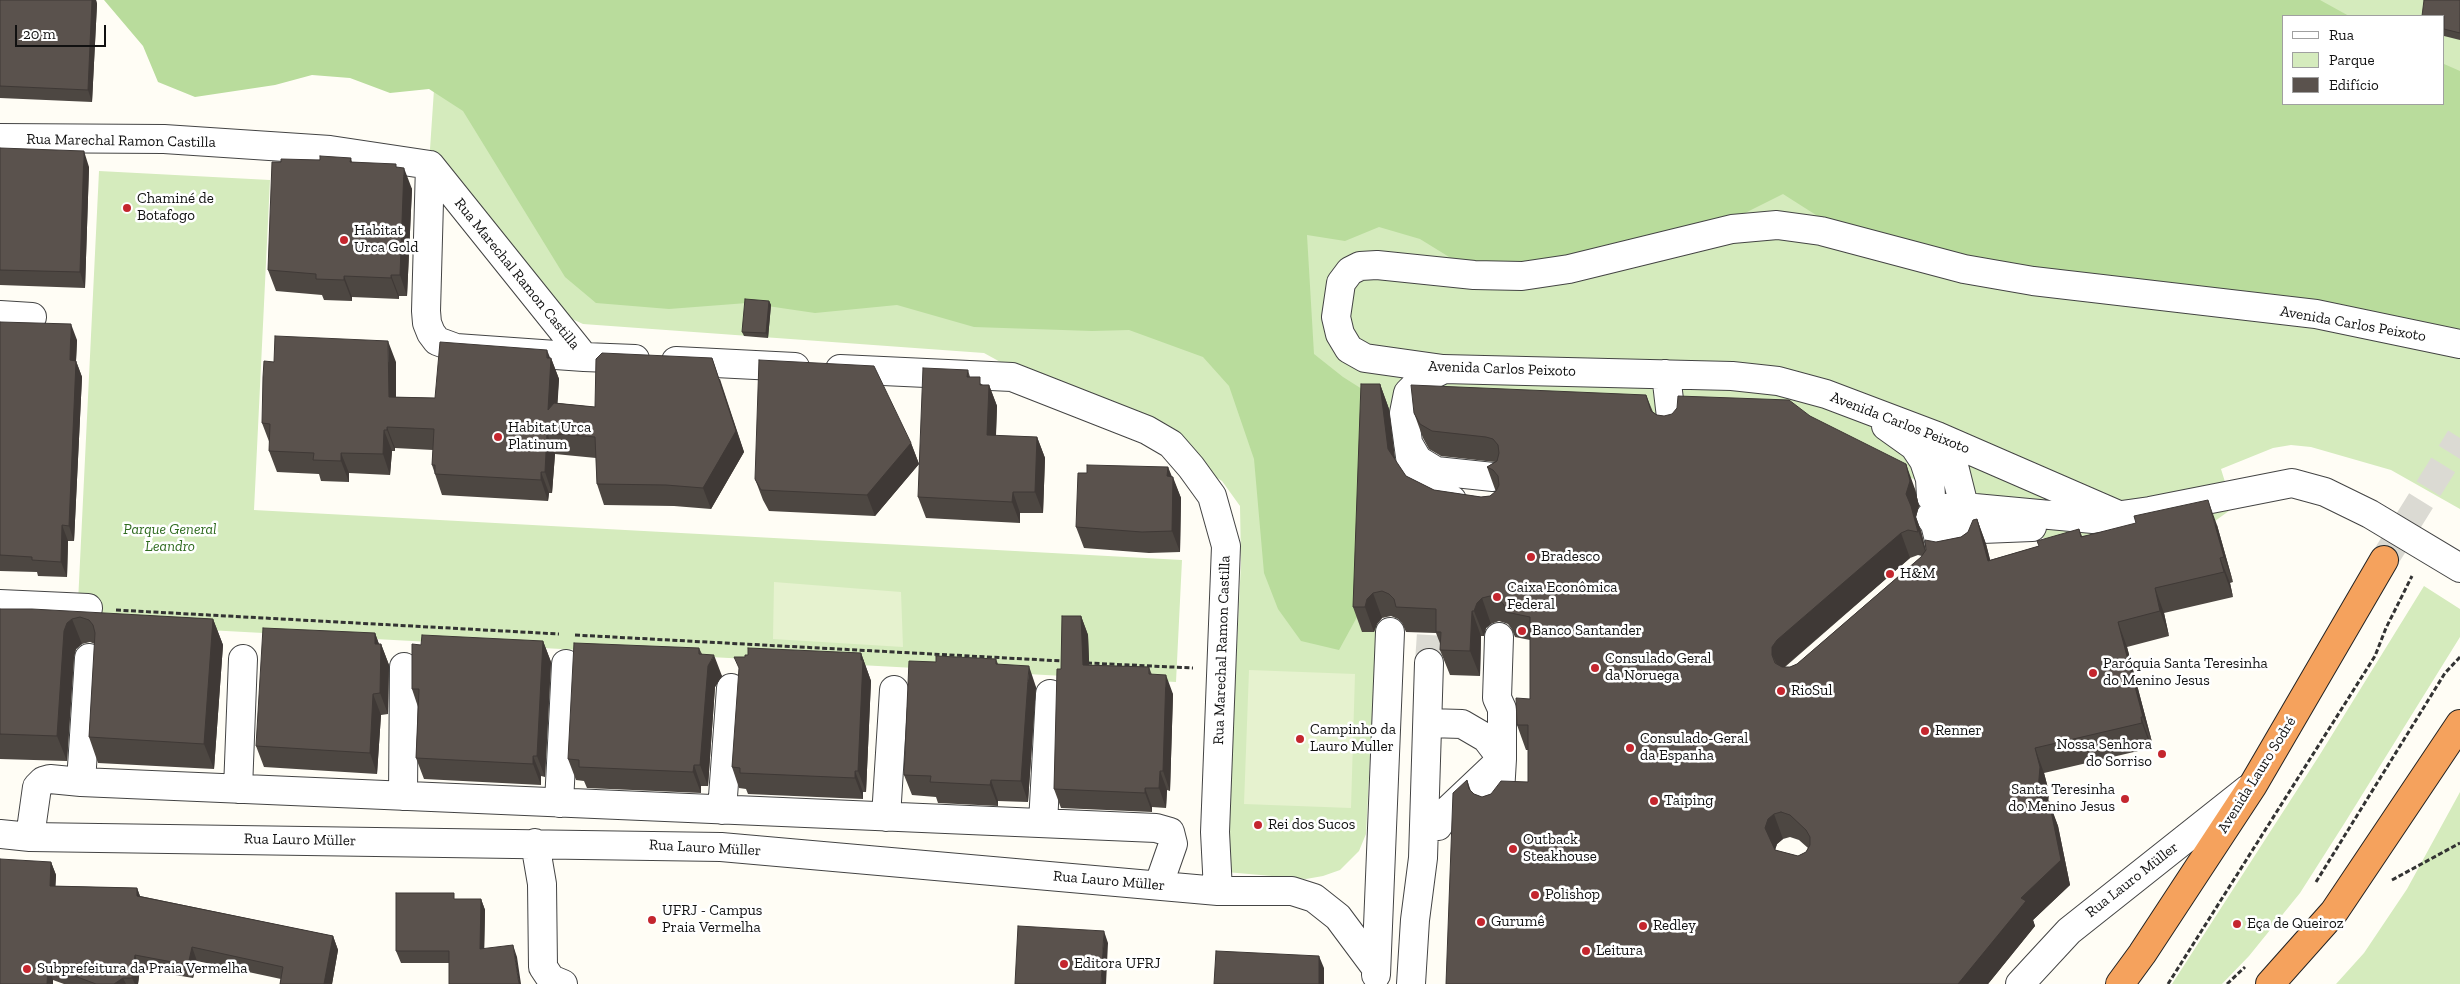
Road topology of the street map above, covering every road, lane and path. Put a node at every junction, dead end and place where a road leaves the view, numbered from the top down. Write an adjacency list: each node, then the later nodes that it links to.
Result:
1 (0, 138): 2 (street, Rua Marechal Ramon Castilla)
2 (430, 165): 6 (street, Rua Marechal Ramon Castilla); 6 (street)
3 (0, 315): 4 (street)
4 (32, 317)
5 (2460, 344): 7 (street, Avenida Carlos Peixoto)
6 (584, 357): 32 (street, Rua Marechal Ramon Castilla)
7 (1443, 369): 8 (street, Avenida Carlos Peixoto); 12 (street)
8 (1666, 374): 9 (street, Avenida Carlos Peixoto); 10 (street)
9 (1876, 413): 11 (street, Avenida Carlos Peixoto); 16 (street)
10 (1672, 426)
11 (1937, 436): 15 (street, Avenida Carlos Peixoto); 16 (street)
12 (1407, 442): 13 (street); 14 (street)
13 (1493, 477)
14 (1478, 505)
15 (2121, 516): 16 (street); 18 (street)
16 (1949, 520)
17 (2384, 560): 42 (highway, Avenida Lauro Sodré)
18 (2460, 568)
19 (2412, 576): 67 (path)
20 (0, 604): 21 (street)
21 (88, 608): 27 (path)
22 (1390, 632): 59 (street, Rua Lauro Müller)
23 (1499, 637): 36 (street)
24 (2460, 657): 57 (path)
25 (89, 658): 41 (street)
26 (242, 659): 43 (street)
27 (1071, 662)
28 (1081, 662): 32 (path)
29 (1429, 663): 37 (street)
30 (566, 664): 45 (street)
31 (404, 667): 44 (street)
32 (1220, 670): 58 (street, Rua Marechal Ramon Castilla)
33 (730, 688): 47 (street)
34 (894, 690): 48 (street)
35 (1050, 694): 49 (street)
36 (1497, 698): 38 (street); 40 (street)
37 (1428, 723): 38 (street); 50 (street)
38 (1462, 724): 40 (street)
39 (2460, 724): 69 (highway)
40 (1502, 759): 46 (street); 50 (street)
41 (81, 782): 43 (street); 52 (street)
42 (2253, 785): 65 (street, Rua Lauro Müller); 66 (highway, Avenida Lauro Sodré)
43 (238, 789): 44 (street)
44 (403, 796): 45 (street)
45 (559, 802): 47 (street)
46 (1492, 806)
47 (722, 810): 48 (street)
48 (886, 816): 49 (street)
49 (1043, 823): 55 (street)
50 (1441, 826): 60 (street)
51 (0, 834): 52 (street, Rua Lauro Müller)
52 (30, 837): 53 (street, Rua Lauro Müller)
53 (535, 843): 55 (street, Rua Lauro Müller); 63 (street)
54 (2460, 843): 56 (path)
55 (1159, 884): 58 (street, Rua Lauro Müller)
56 (2384, 884)
57 (2311, 890)
58 (1218, 891): 62 (street, Rua Lauro Müller)
59 (1379, 918): 60 (street); 62 (street, Rua Lauro Müller)
60 (1415, 920): 64 (street)
61 (2246, 965): 68 (path)
62 (1376, 976)
63 (563, 984)
64 (1411, 984)
65 (2020, 984)
66 (2120, 984)
67 (2168, 984)
68 (2227, 984)
69 (2270, 984)

